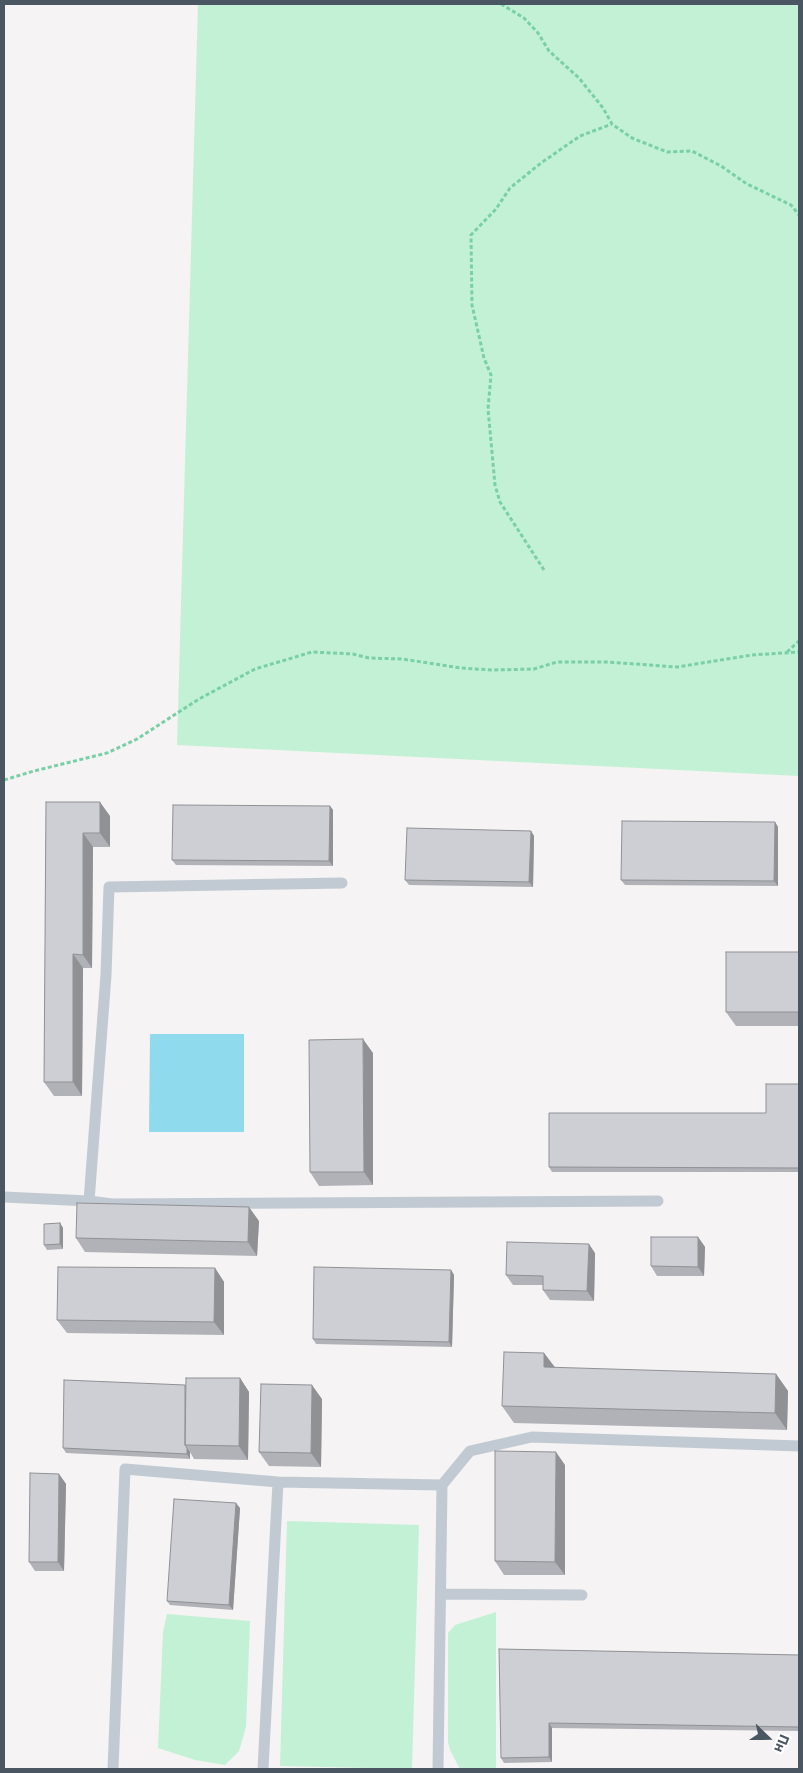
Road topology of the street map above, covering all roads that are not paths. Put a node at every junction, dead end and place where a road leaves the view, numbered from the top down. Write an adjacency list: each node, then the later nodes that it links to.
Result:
1 (342, 883): 3 (lane)
2 (4, 1197): 3 (lane)
3 (89, 1201): 4 (lane)
4 (658, 1201)
5 (799, 1446): 7 (lane)
6 (278, 1482): 7 (lane); 10 (lane); 11 (lane)
7 (442, 1485): 8 (lane)
8 (441, 1594): 9 (lane); 12 (lane)
9 (582, 1595)
10 (113, 1769)
11 (263, 1769)
12 (438, 1769)

